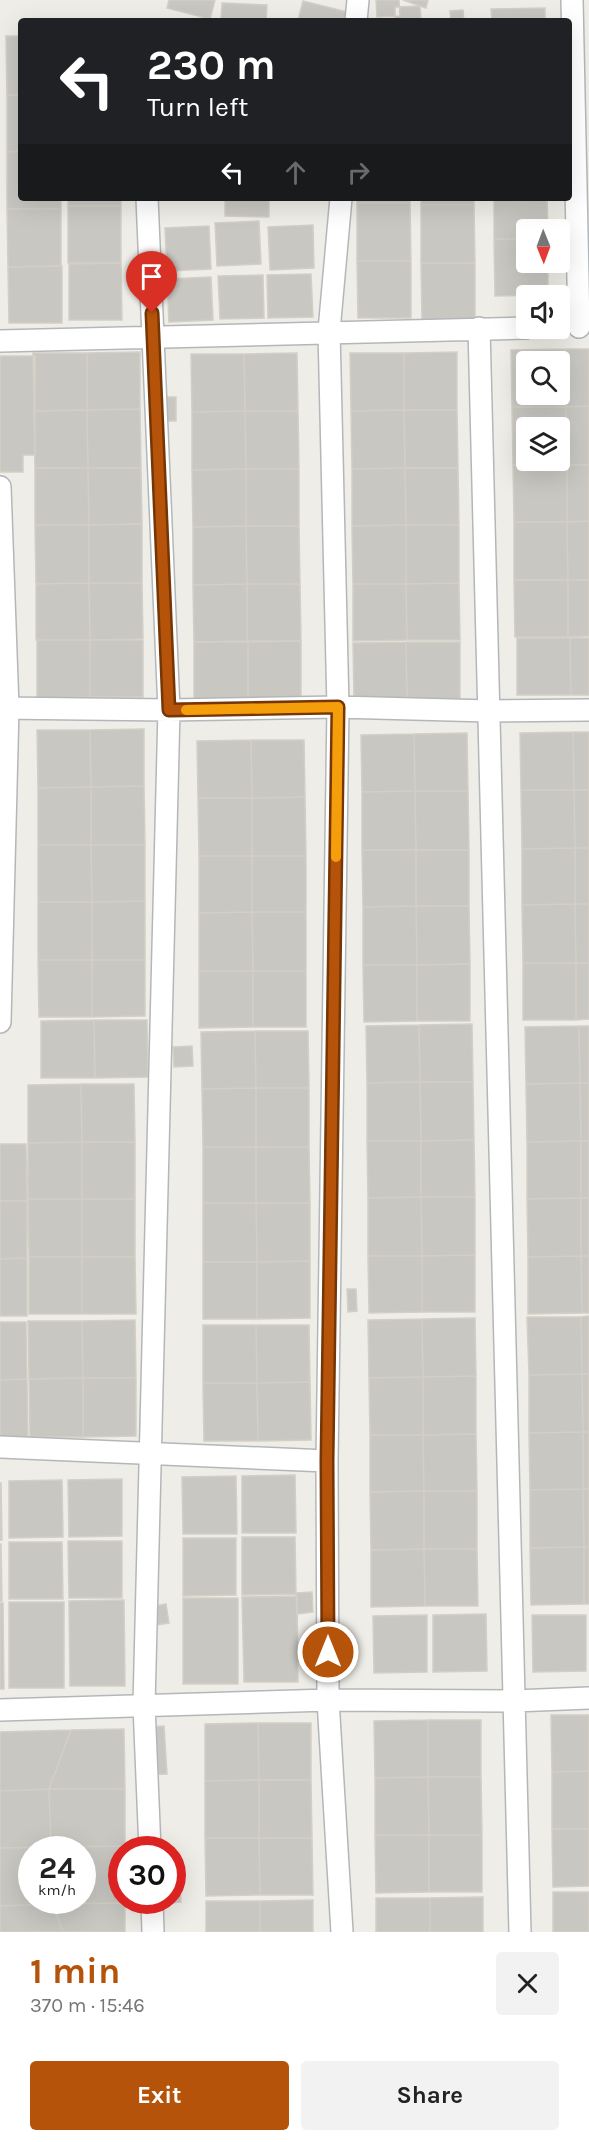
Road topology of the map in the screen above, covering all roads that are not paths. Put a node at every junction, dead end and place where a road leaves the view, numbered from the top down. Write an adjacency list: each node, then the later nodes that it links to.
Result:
1 (358, 0): 3 (street)
2 (572, 0): 7 (street)
3 (356, 18)
4 (147, 201): 10 (street)
5 (341, 201): 9 (street)
6 (516, 327): 8 (street)
7 (576, 327)
8 (479, 328): 9 (street); 17 (street)
9 (329, 331): 10 (street); 13 (street)
10 (154, 336): 11 (street); 15 (street)
11 (0, 340)
12 (0, 487): 14 (street)
13 (338, 707): 15 (street); 17 (street); 21 (street)
14 (4, 708): 15 (street); 18 (street)
15 (169, 710): 20 (street)
16 (589, 710): 17 (street)
17 (489, 711): 24 (street)
18 (0, 1022)
19 (0, 1447): 20 (street)
20 (148, 1454): 21 (street); 25 (street)
21 (327, 1461): 23 (street)
22 (589, 1698): 24 (street)
23 (328, 1700): 24 (street); 25 (street); 30 (street)
24 (514, 1701): 31 (street)
25 (144, 1705): 26 (street); 27 (street)
26 (0, 1710)
27 (149, 1836)
28 (152, 1914): 29 (street)
29 (153, 1932)
30 (342, 1932)
31 (520, 1932)

